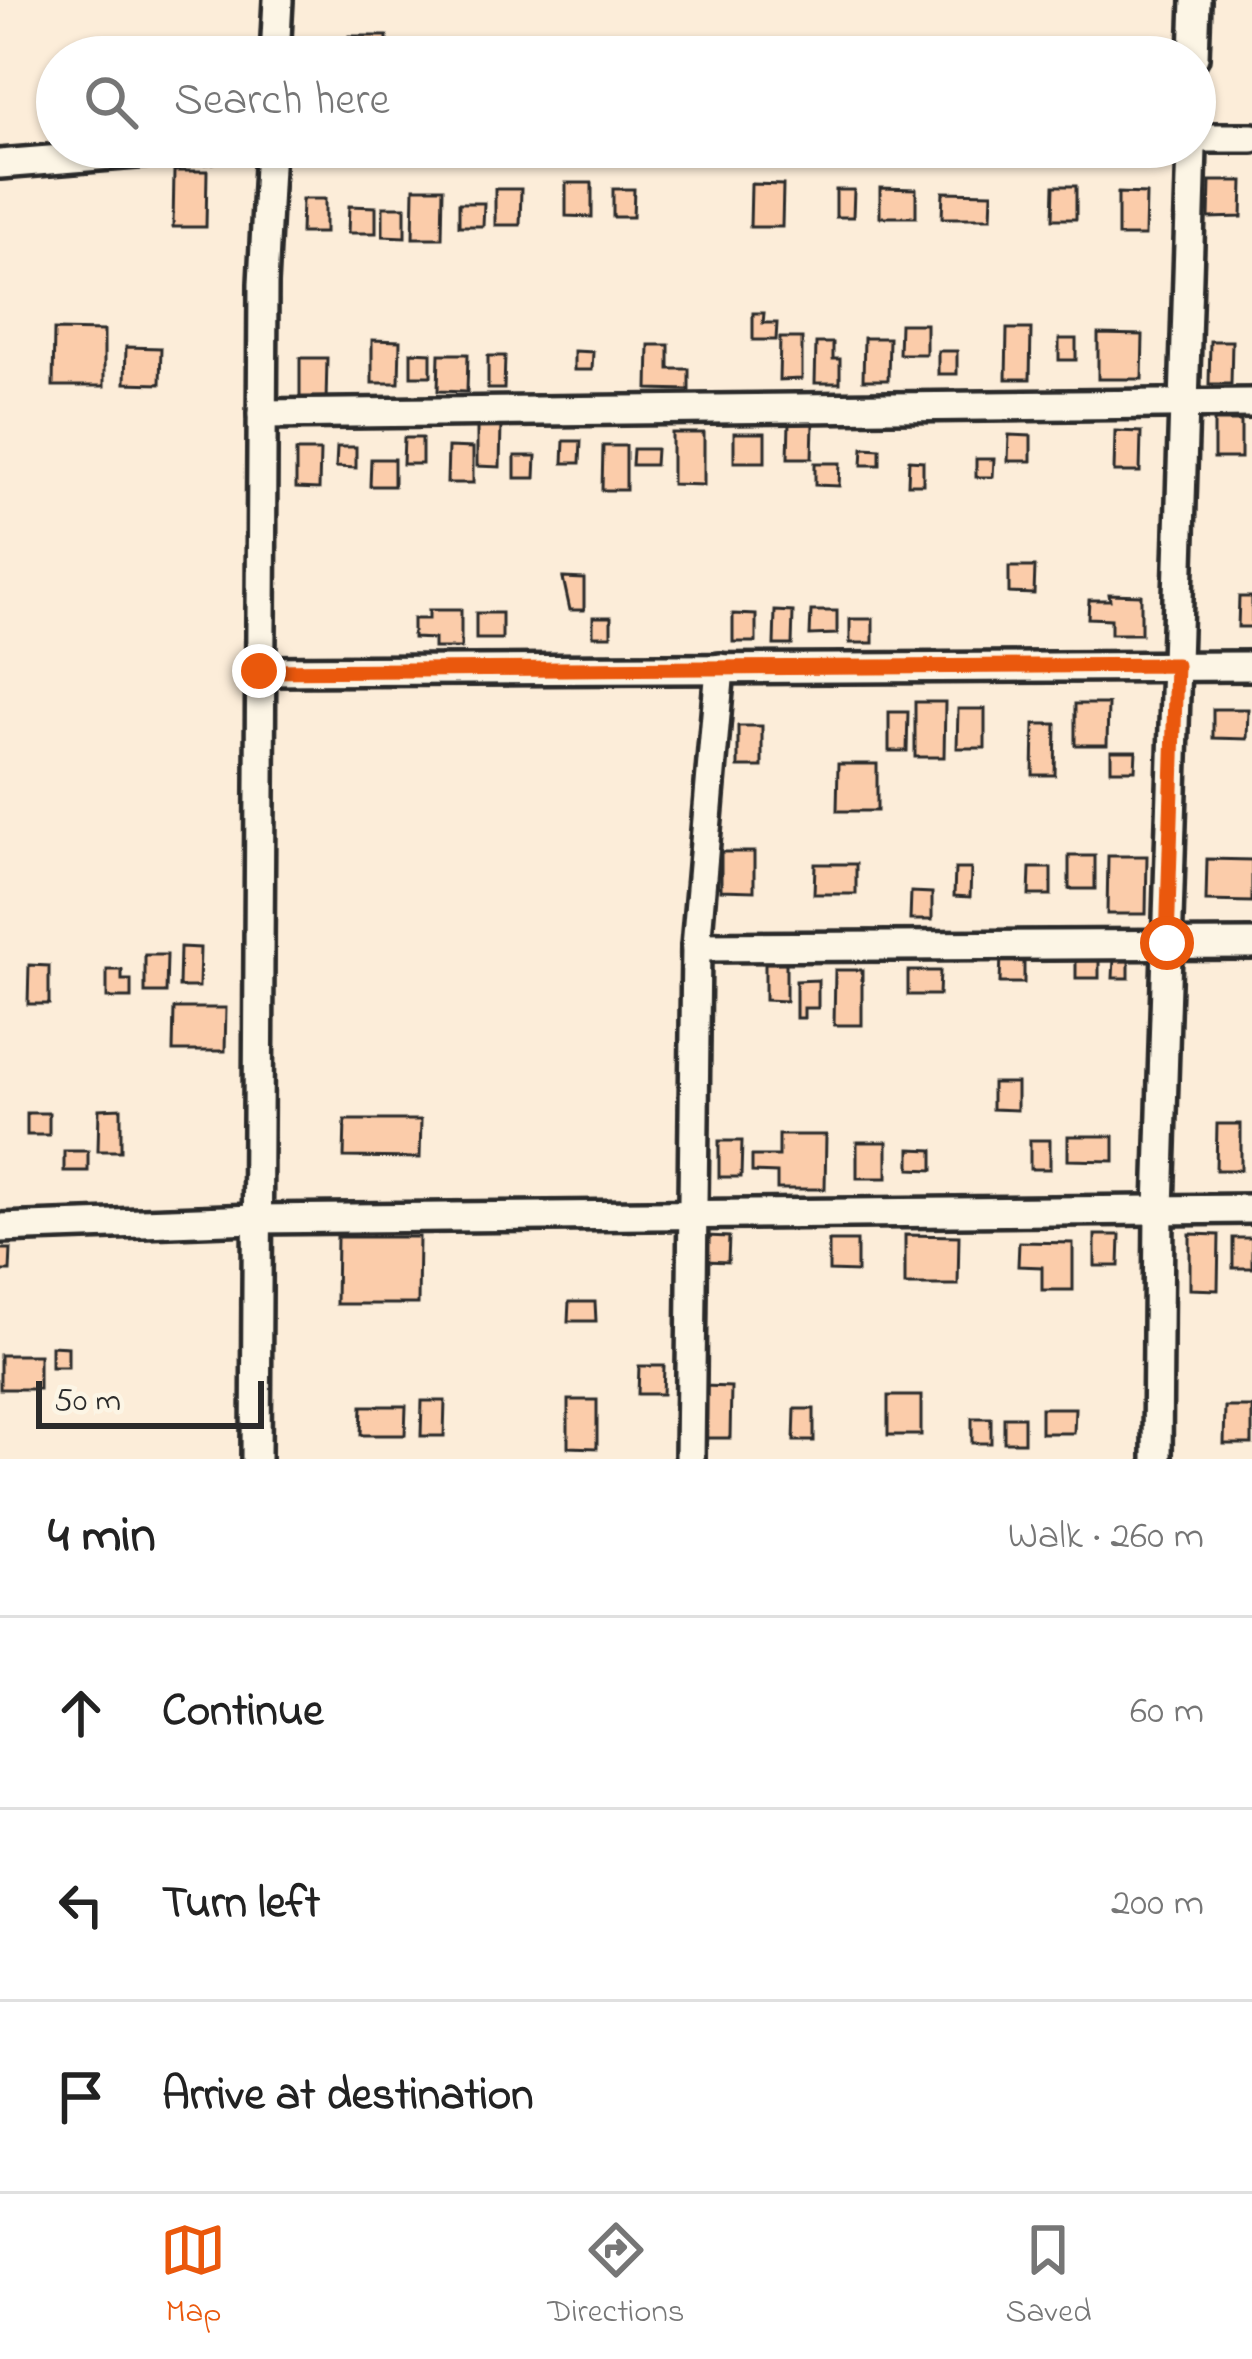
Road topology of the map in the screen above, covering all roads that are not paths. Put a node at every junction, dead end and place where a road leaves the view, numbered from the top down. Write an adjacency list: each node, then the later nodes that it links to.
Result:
1 (278, 0): 3 (street)
2 (1196, 0): 4 (street)
3 (276, 36)
4 (1195, 36)
5 (1216, 138): 6 (street)
6 (1252, 138)
7 (36, 161): 8 (street)
8 (0, 164)
9 (269, 168): 13 (street)
10 (1191, 168): 11 (street)
11 (1184, 402): 12 (street); 13 (street); 14 (street)
12 (1252, 403)
13 (262, 414): 17 (street)
14 (1176, 665): 15 (street); 16 (street); 18 (street)
15 (1252, 666)
16 (720, 668): 17 (street); 20 (street)
17 (259, 671): 24 (street)
18 (1167, 943): 19 (street); 20 (street); 21 (street)
19 (1252, 944)
20 (696, 947): 23 (street)
21 (1159, 1209): 22 (street); 23 (street); 28 (street)
22 (1252, 1209)
23 (694, 1214): 24 (street); 27 (street)
24 (255, 1219): 25 (street); 26 (street)
25 (0, 1228)
26 (256, 1459)
27 (690, 1459)
28 (1157, 1459)

